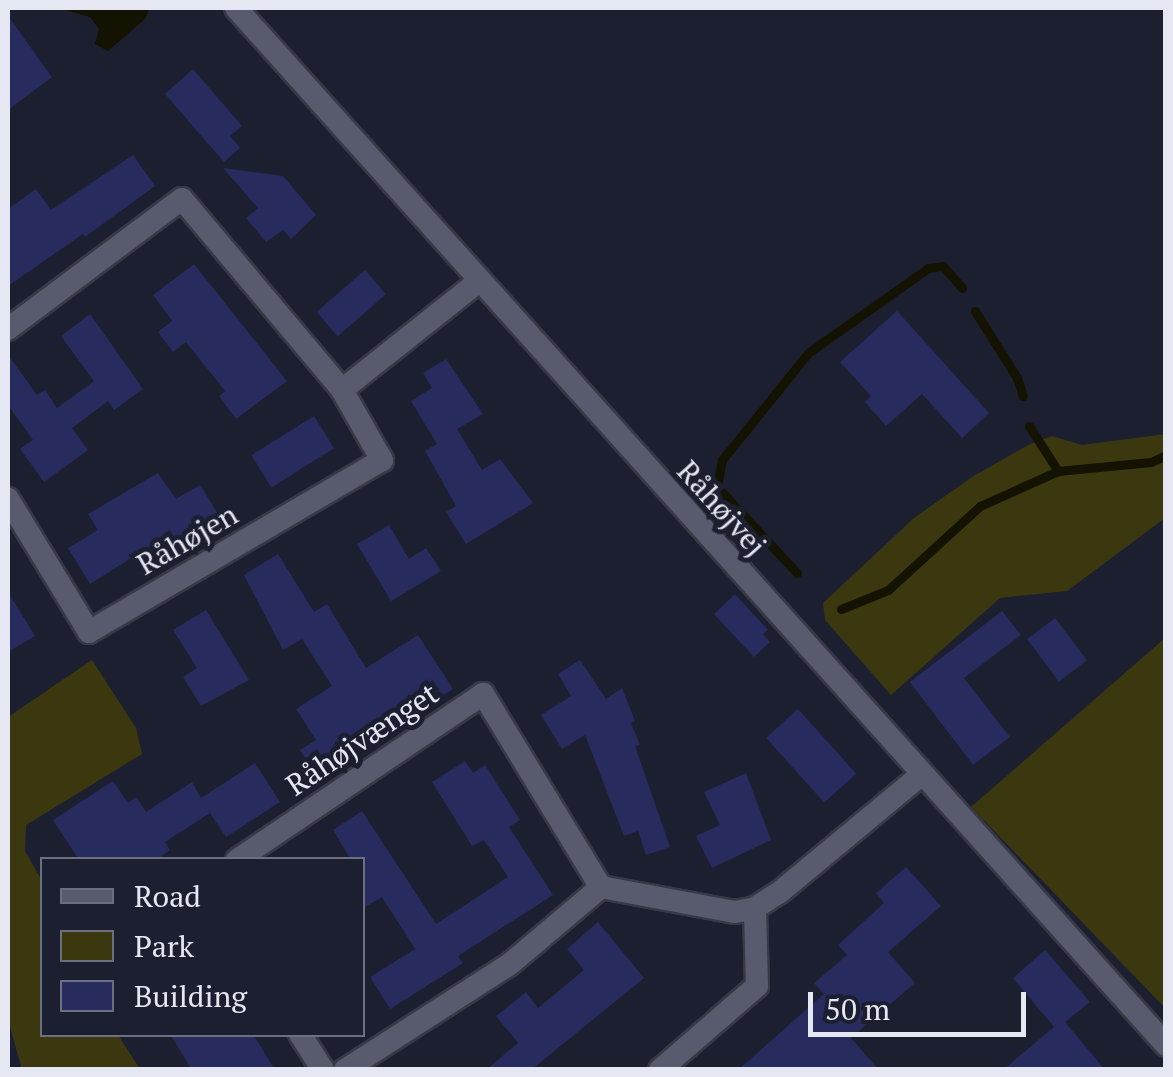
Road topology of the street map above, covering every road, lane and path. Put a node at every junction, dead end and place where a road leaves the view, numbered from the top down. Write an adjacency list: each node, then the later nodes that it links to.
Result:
1 (236, 8): 2 (street, Råhøjvej)
2 (479, 281): 4 (street); 6 (street, Råhøjvej)
3 (8, 329): 4 (street, Råhøjen)
4 (342, 390): 5 (street, Råhøjen)
5 (8, 499)
6 (921, 776): 9 (street); 11 (street, Råhøjvej)
7 (242, 857): 8 (street, Råhøjvænget)
8 (601, 887): 9 (street); 13 (street)
9 (754, 908): 14 (street)
10 (302, 1037): 12 (street)
11 (1166, 1044)
12 (323, 1070)
13 (345, 1070)
14 (660, 1070)

